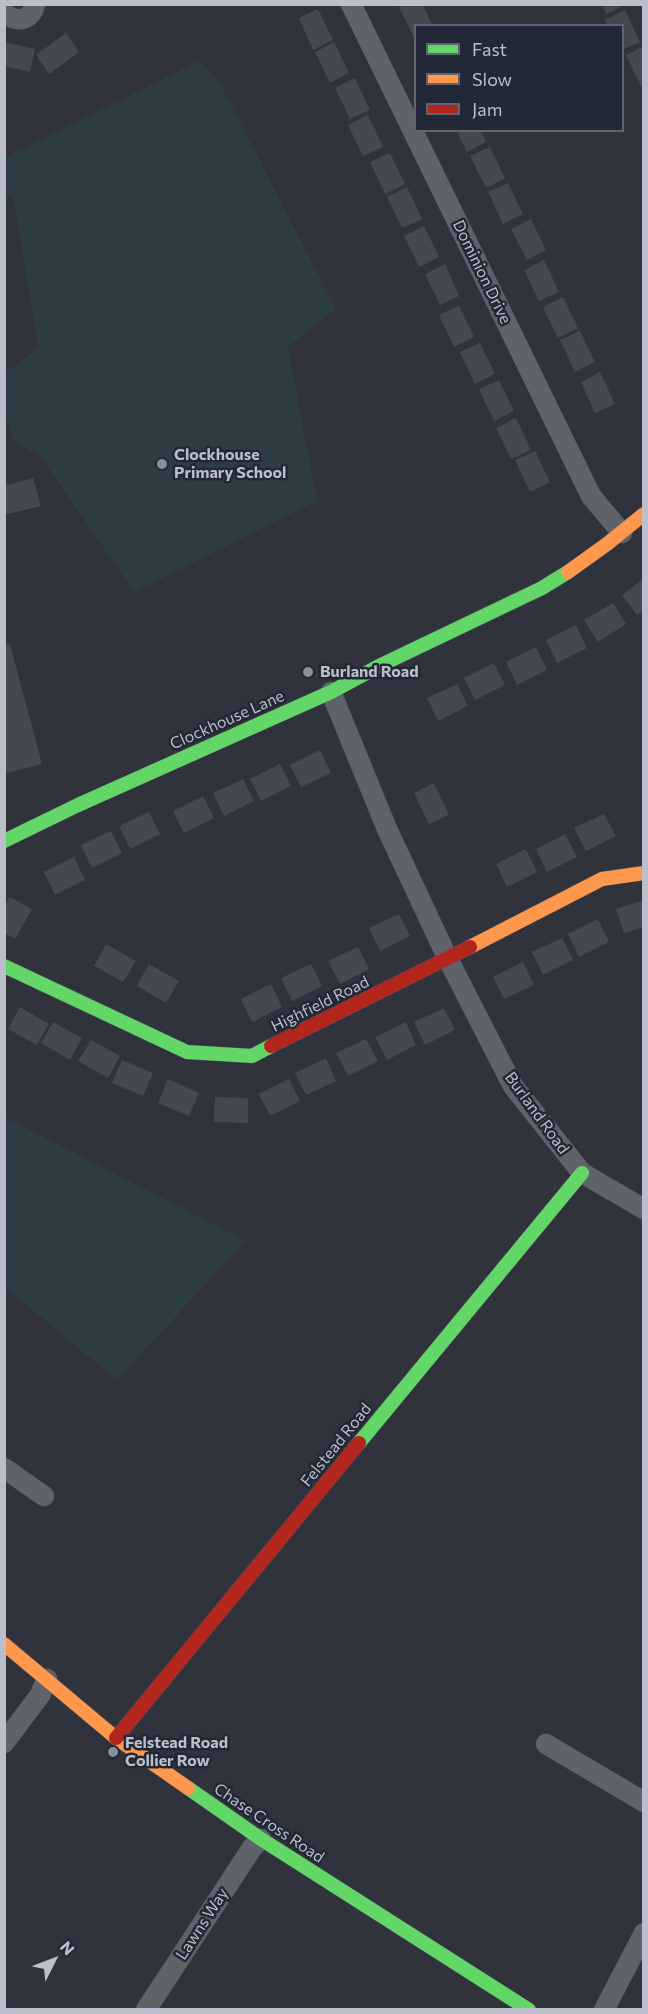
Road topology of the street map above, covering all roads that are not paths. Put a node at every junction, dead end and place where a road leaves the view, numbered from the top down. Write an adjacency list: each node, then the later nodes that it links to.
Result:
1 (35, 4): 3 (street)
2 (351, 4): 5 (street, Dominion Drive)
3 (4, 12)
4 (644, 514): 5 (street, Clockhouse Lane)
5 (622, 533): 6 (street, Clockhouse Lane)
6 (331, 692): 7 (street, Clockhouse Lane); 9 (street, Burland Road)
7 (4, 841)
8 (644, 873): 9 (street, Highfield Road)
9 (448, 959): 10 (street, Highfield Road); 11 (street, Burland Road)
10 (4, 966)
11 (582, 1173): 12 (street, Burland Road); 17 (street, Felstead Road)
12 (644, 1209)
13 (7, 1475): 14 (street)
14 (44, 1496)
15 (4, 1644): 16 (street, Chase Cross Road)
16 (47, 1679): 17 (street, Chase Cross Road); 18 (street)
17 (116, 1738): 21 (street, Chase Cross Road)
18 (4, 1743)
19 (546, 1744): 20 (street)
20 (644, 1802)
21 (261, 1839): 23 (street, Lawns Way); 24 (street, Chase Cross Road)
22 (644, 1933): 25 (street)
23 (146, 2010)
24 (529, 2010)
25 (604, 2010)

